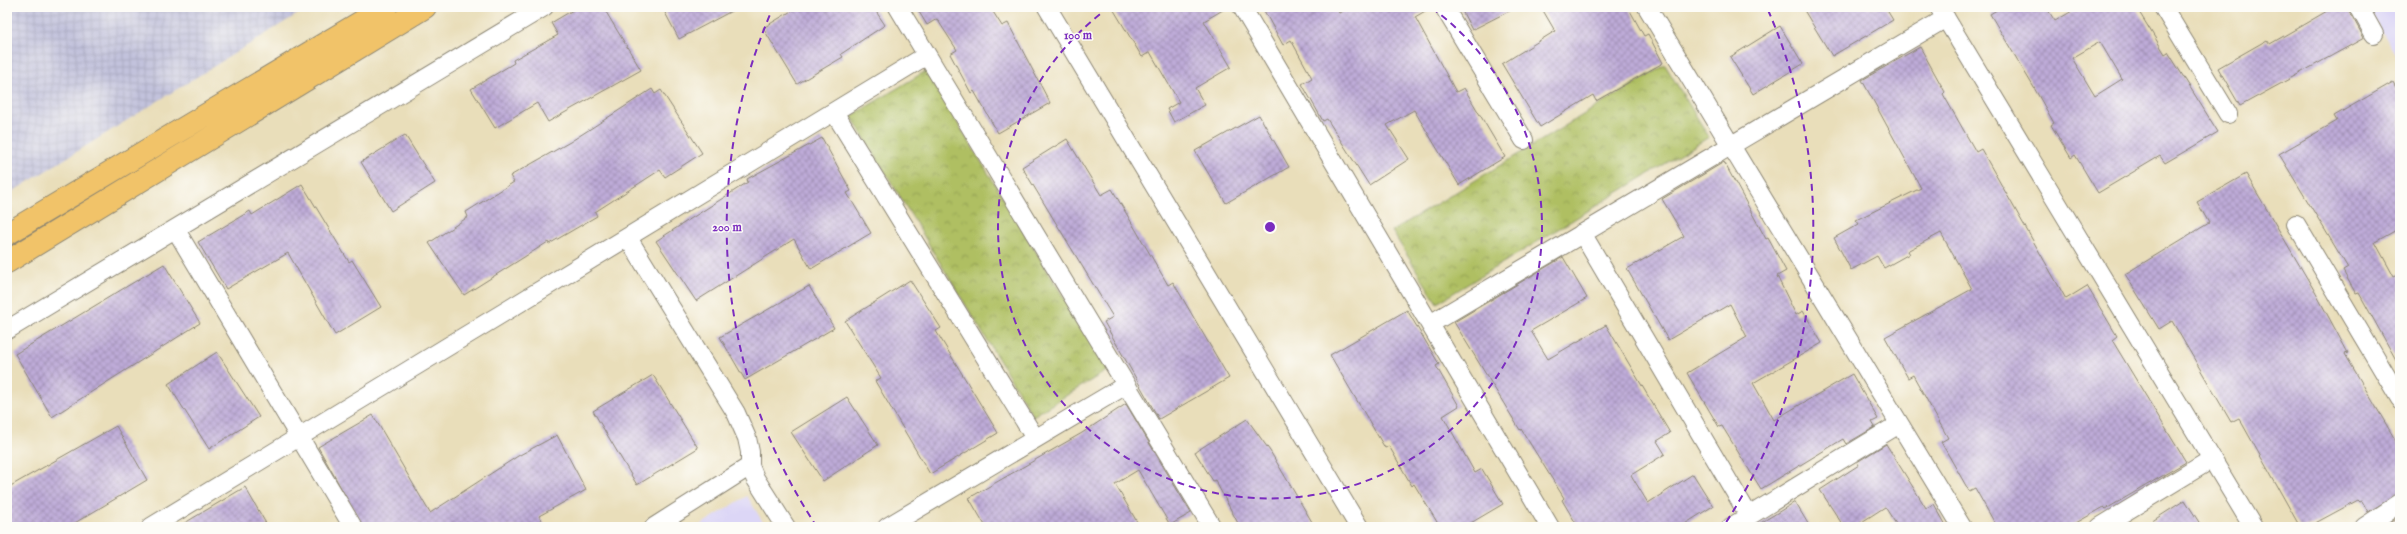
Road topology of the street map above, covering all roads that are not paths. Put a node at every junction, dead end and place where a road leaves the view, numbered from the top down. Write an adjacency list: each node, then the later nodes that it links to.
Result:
1 (386, 7): 21 (main road)
2 (425, 7): 23 (main road)
3 (544, 7): 19 (street)
4 (898, 7): 13 (street)
5 (1047, 7): 41 (street)
6 (1242, 7): 24 (street)
7 (1444, 7): 16 (street)
8 (1647, 7): 17 (street)
9 (2163, 7): 15 (street)
10 (2359, 7): 12 (street)
11 (1943, 12): 17 (street); 31 (street)
12 (2374, 34)
13 (927, 55): 14 (street); 26 (street)
14 (834, 112): 22 (street); 30 (street)
15 (2228, 114)
16 (1524, 140)
17 (1731, 146): 20 (street); 28 (street)
18 (2296, 224): 27 (street)
19 (176, 230): 25 (street); 29 (street)
20 (1582, 233): 24 (street); 34 (street)
21 (7, 234)
22 (628, 238): 29 (street); 32 (street)
23 (7, 262)
24 (1430, 324): 42 (street)
25 (7, 330)
26 (1126, 384): 30 (street); 40 (street)
27 (2400, 399)
28 (1899, 424): 34 (street); 44 (street)
29 (300, 438): 35 (street); 36 (street)
30 (1035, 438): 39 (street)
31 (2212, 459): 45 (street); 46 (street)
32 (750, 466): 37 (street); 38 (street)
33 (2400, 503): 47 (street)
34 (1749, 516): 43 (street)
35 (151, 527)
36 (353, 527)
37 (654, 527)
38 (786, 527)
39 (887, 527)
40 (1212, 527)
41 (1359, 527)
42 (1550, 527)
43 (1732, 527)
44 (1962, 527)
45 (2100, 527)
46 (2253, 527)
47 (2364, 527)

